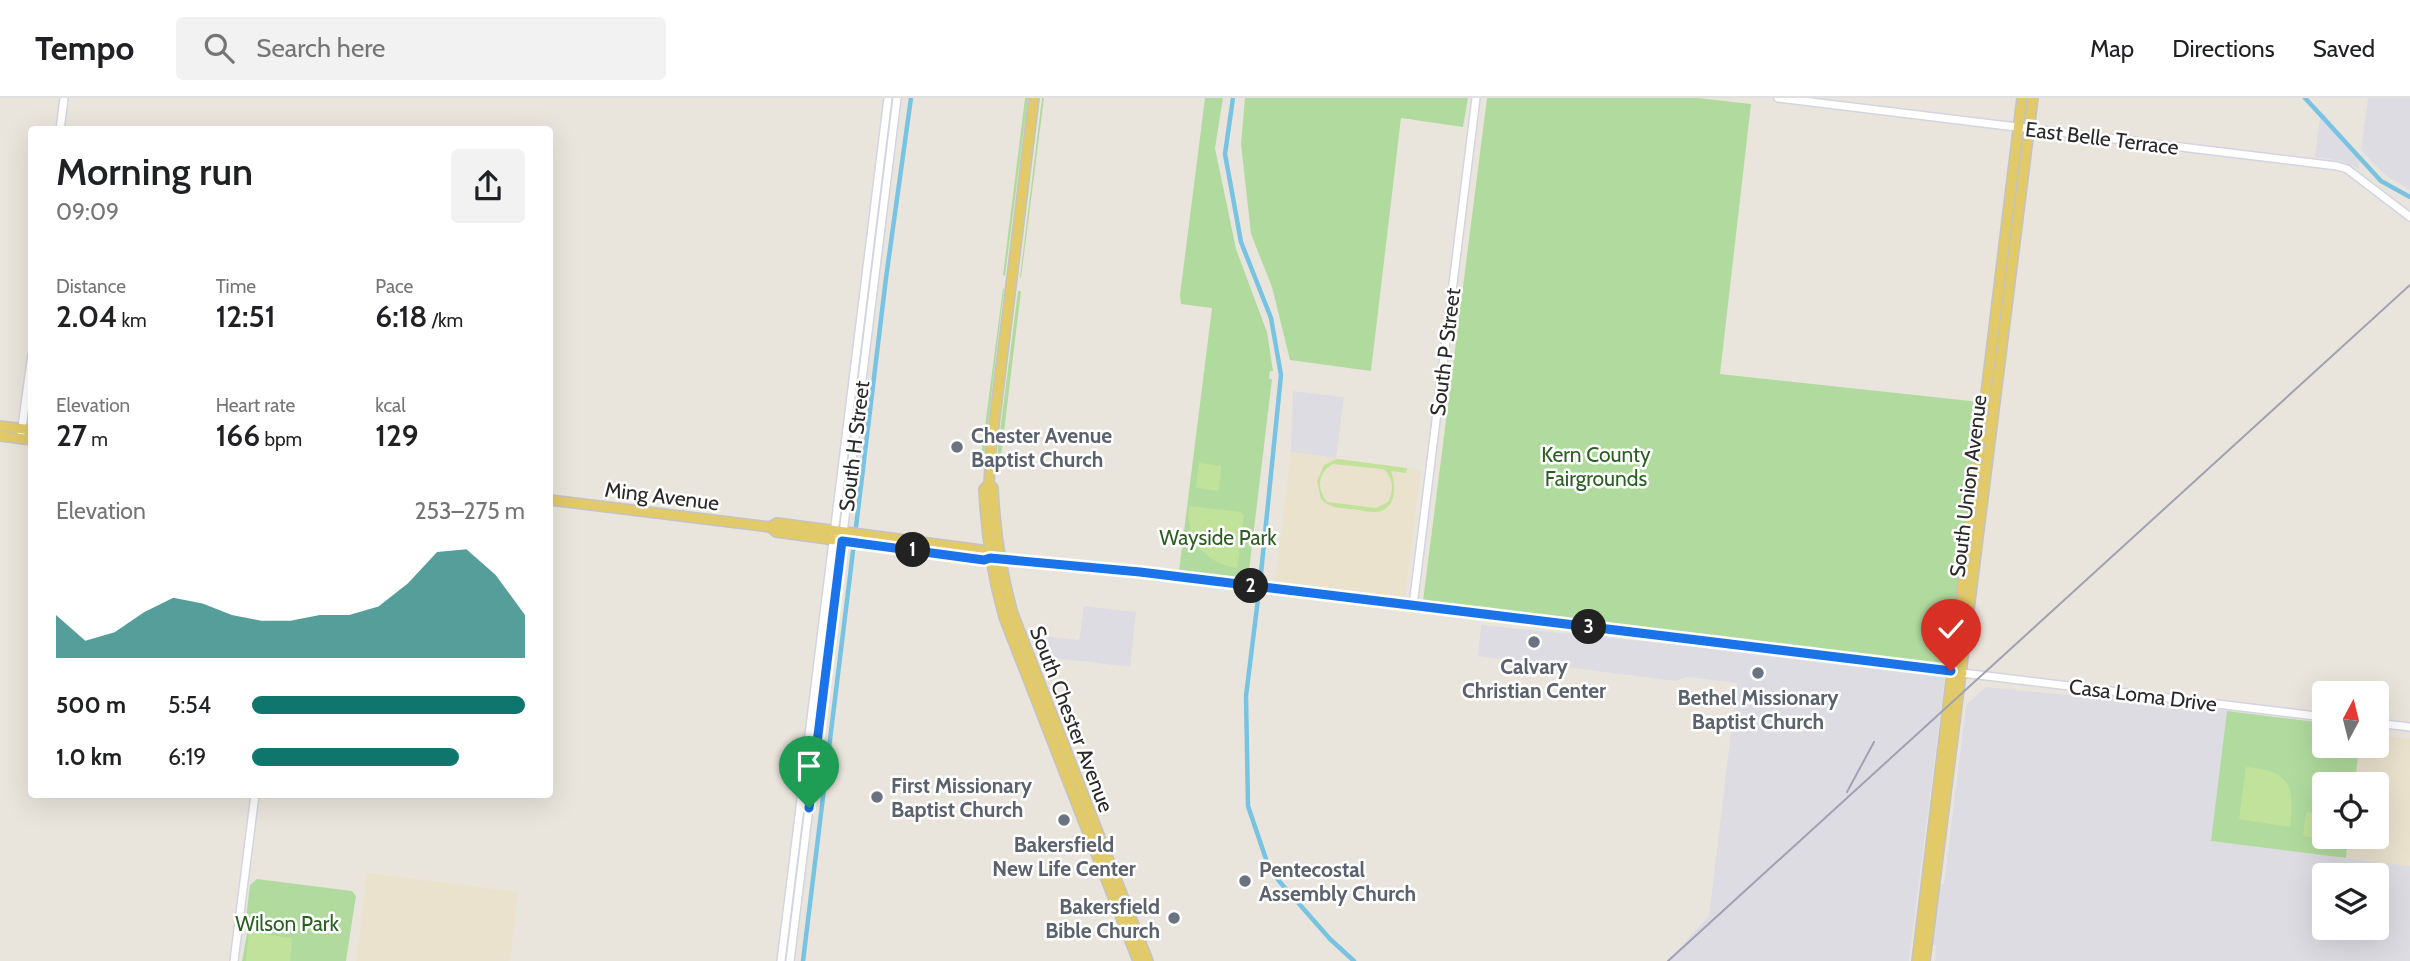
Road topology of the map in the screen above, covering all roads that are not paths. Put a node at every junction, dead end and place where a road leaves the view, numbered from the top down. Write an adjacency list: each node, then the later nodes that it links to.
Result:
1 (64, 98): 9 (street)
2 (888, 98): 15 (street, South H Street)
3 (897, 98): 18 (street, South H Street)
4 (1034, 98): 21 (main road, South Chester Avenue)
5 (1476, 98): 22 (street, South P Street)
6 (1778, 98): 10 (street, East Belle Terrace)
7 (2022, 98): 10 (main road, South Union Avenue)
8 (2034, 98): 11 (main road, South Union Avenue)
9 (60, 126)
10 (2019, 127): 11 (street, East Belle Terrace); 23 (main road, South Union Avenue)
11 (2029, 129): 12 (street, East Belle Terrace); 23 (main road, South Union Avenue)
12 (2410, 217)
13 (28, 399): 16 (street)
14 (0, 426): 16 (main road)
15 (846, 432): 18 (street); 20 (street, South H Street)
16 (25, 433): 17 (main road)
17 (0, 436)
18 (852, 465): 20 (street, South H Street)
19 (553, 500): 20 (main road, Ming Avenue)
20 (841, 536): 21 (main road, Ming Avenue); 37 (street, South H Street); 38 (street, South H Street)
21 (995, 558): 22 (main road, Ming Avenue); 39 (main road, South Chester Avenue); 40 (main road, South Chester Avenue)
22 (1413, 606): 23 (main road, Ming Avenue)
23 (1957, 672): 24 (street, Casa Loma Drive); 27 (main road, South Union Avenue); 29 (main road, South Union Avenue)
24 (2312, 716)
25 (2389, 725): 26 (street)
26 (2410, 727)
27 (1942, 754): 29 (main road); 30 (main road, South Union Avenue)
28 (254, 798): 36 (street)
29 (1945, 802): 31 (main road, South Union Avenue)
30 (1936, 810): 31 (main road); 32 (main road, South Union Avenue)
31 (1938, 858): 33 (main road, South Union Avenue)
32 (1928, 865): 33 (main road); 34 (main road, South Union Avenue)
33 (1931, 909): 35 (main road, South Union Avenue)
34 (1922, 920): 35 (main road); 41 (main road, South Union Avenue)
35 (1926, 957)
36 (234, 961)
37 (781, 961)
38 (790, 961)
39 (1138, 961)
40 (1148, 961)
41 (1917, 961)

